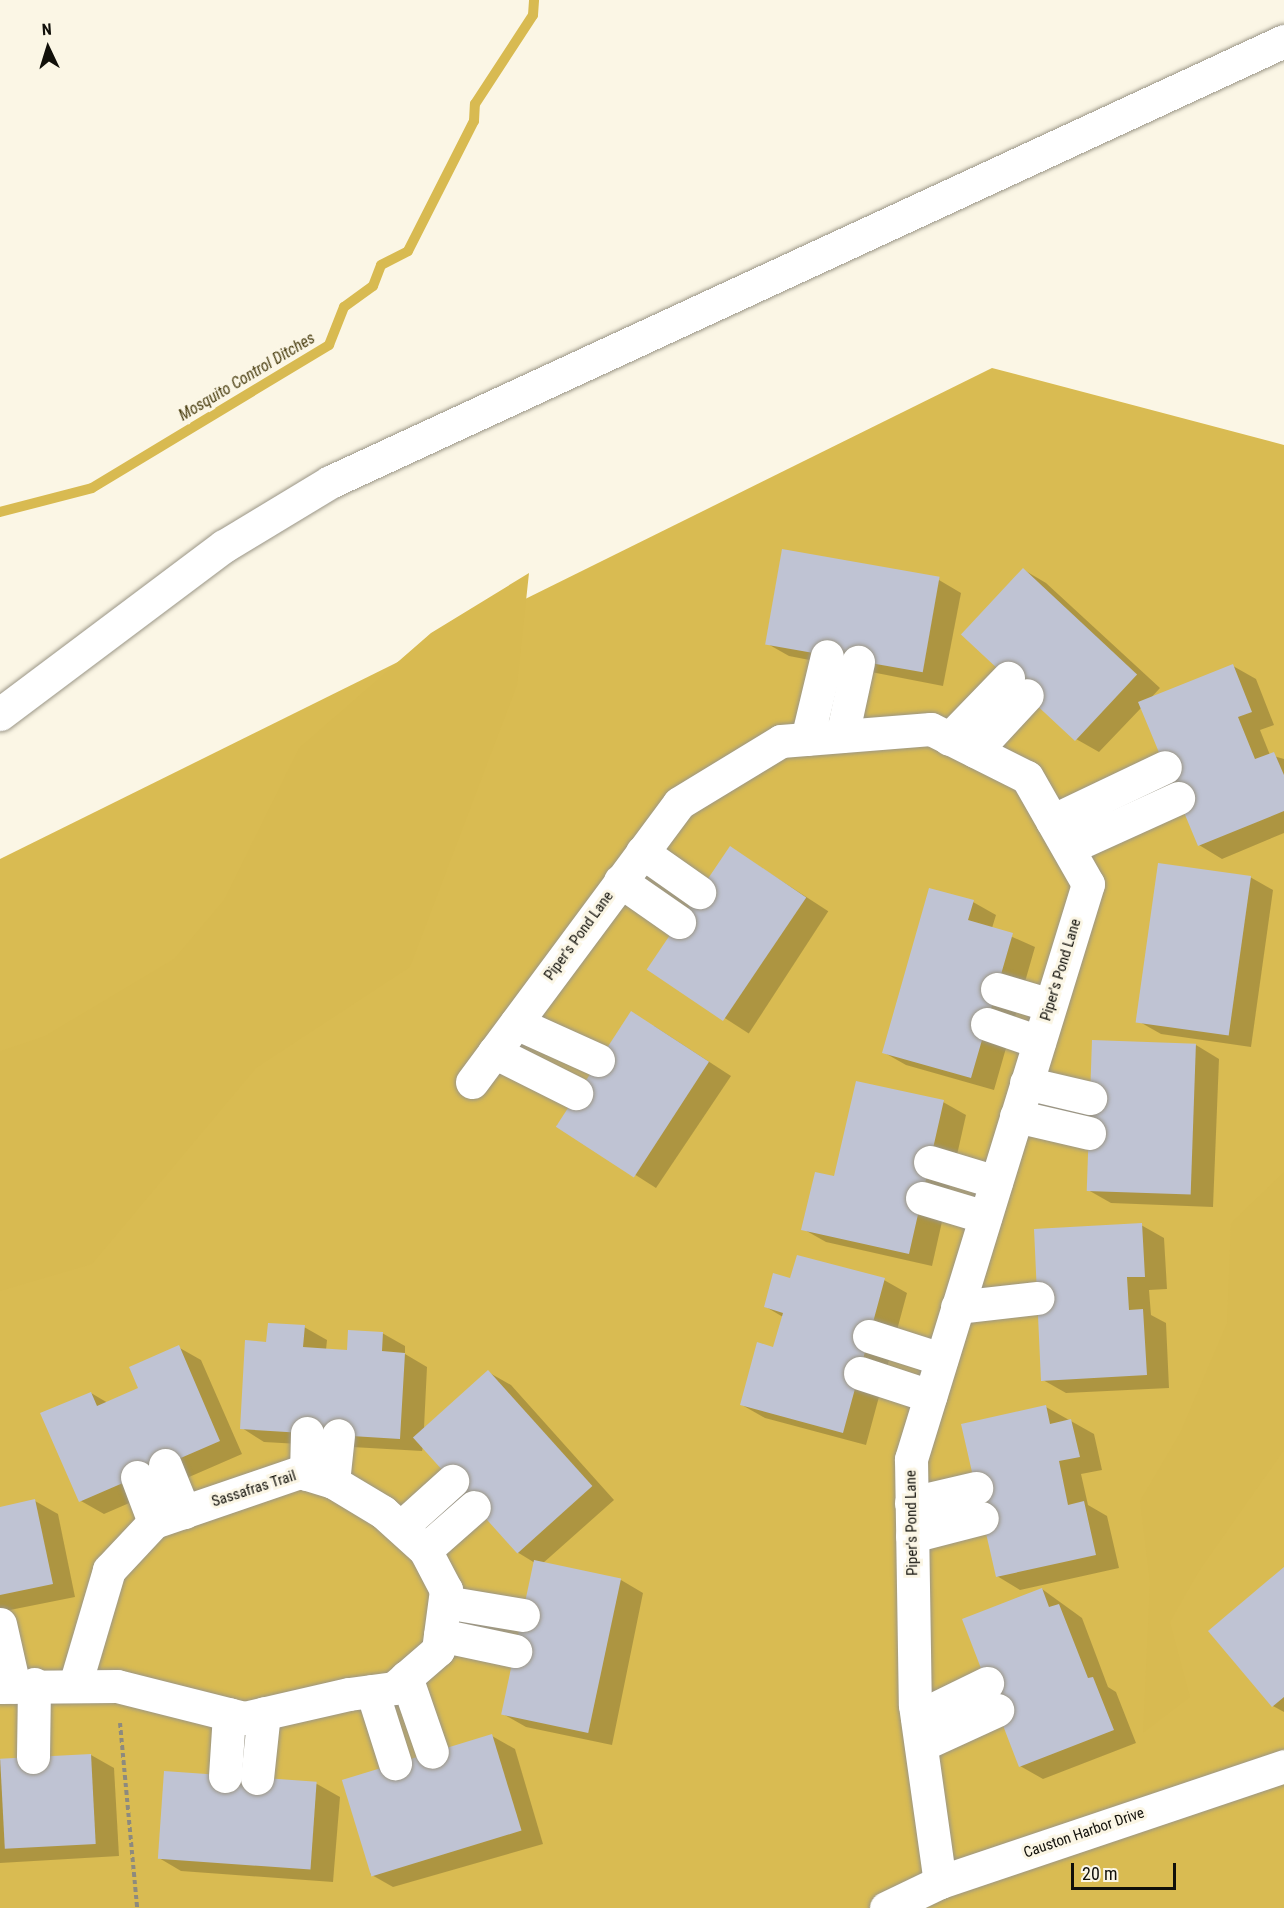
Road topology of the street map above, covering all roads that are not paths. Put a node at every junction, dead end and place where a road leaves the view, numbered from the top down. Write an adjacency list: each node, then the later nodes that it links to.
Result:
1 (1284, 41): 3 (street)
2 (1017, 686): 6 (street)
3 (0, 714)
4 (842, 736): 5 (street, Piper's Pond Lane); 5 (street); 6 (street, Piper's Pond Lane)
5 (807, 739): 10 (street, Piper's Pond Lane)
6 (962, 745): 9 (street, Piper's Pond Lane)
7 (1165, 767): 9 (street)
8 (1178, 798): 9 (street)
9 (1060, 835): 15 (street, Piper's Pond Lane)
10 (642, 852): 11 (street, Piper's Pond Lane); 12 (street)
11 (620, 881): 13 (street); 16 (street, Piper's Pond Lane)
12 (699, 892)
13 (679, 922)
14 (997, 989): 15 (street)
15 (1050, 1005): 18 (street, Piper's Pond Lane)
16 (516, 1023): 19 (street, Piper's Pond Lane); 20 (street)
17 (987, 1024): 18 (street)
18 (1039, 1042): 22 (street, Piper's Pond Lane)
19 (494, 1053): 21 (street, Piper's Pond Lane); 23 (street)
20 (598, 1060)
21 (472, 1082)
22 (1026, 1083): 24 (street); 25 (street, Piper's Pond Lane)
23 (576, 1093)
24 (1090, 1098)
25 (1016, 1116): 26 (street); 28 (street, Piper's Pond Lane)
26 (1089, 1132)
27 (930, 1162): 28 (street)
28 (996, 1182): 30 (street, Piper's Pond Lane)
29 (922, 1198): 30 (street)
30 (985, 1217): 32 (street, Piper's Pond Lane)
31 (1037, 1298): 32 (street)
32 (957, 1307): 34 (street, Piper's Pond Lane)
33 (870, 1336): 34 (street)
34 (941, 1359): 36 (street, Piper's Pond Lane)
35 (860, 1373): 36 (street)
36 (930, 1396): 40 (street, Piper's Pond Lane)
37 (322, 1434): 38 (street)
38 (320, 1478): 42 (street, Sassafras Trail); 44 (street)
39 (452, 1481): 44 (street)
40 (911, 1503): 45 (street, Piper's Pond Lane); 45 (street)
41 (474, 1507): 46 (street)
42 (184, 1512): 43 (street, Sassafras Trail); 43 (street)
43 (154, 1522): 53 (street, Sassafras Trail)
44 (401, 1527): 46 (street)
45 (912, 1536): 59 (street, Piper's Pond Lane)
46 (425, 1550): 47 (street)
47 (445, 1602): 48 (street); 50 (street)
48 (523, 1615)
49 (0, 1624): 54 (street)
50 (440, 1635): 51 (street); 52 (street)
51 (515, 1651)
52 (406, 1677): 55 (street); 60 (street)
53 (75, 1685): 54 (street); 58 (street)
54 (16, 1686): 61 (street)
55 (372, 1691): 57 (street); 62 (street)
56 (992, 1697): 59 (street)
57 (264, 1713): 58 (street); 65 (street)
58 (229, 1714): 64 (street)
59 (919, 1731): 66 (street, Piper's Pond Lane)
60 (432, 1752)
61 (33, 1757)
62 (395, 1763)
63 (1284, 1766): 66 (street, Causton Harbor Drive)
64 (225, 1776)
65 (257, 1778)
66 (940, 1882): 67 (street, Causton Harbor Drive)
67 (886, 1908)

